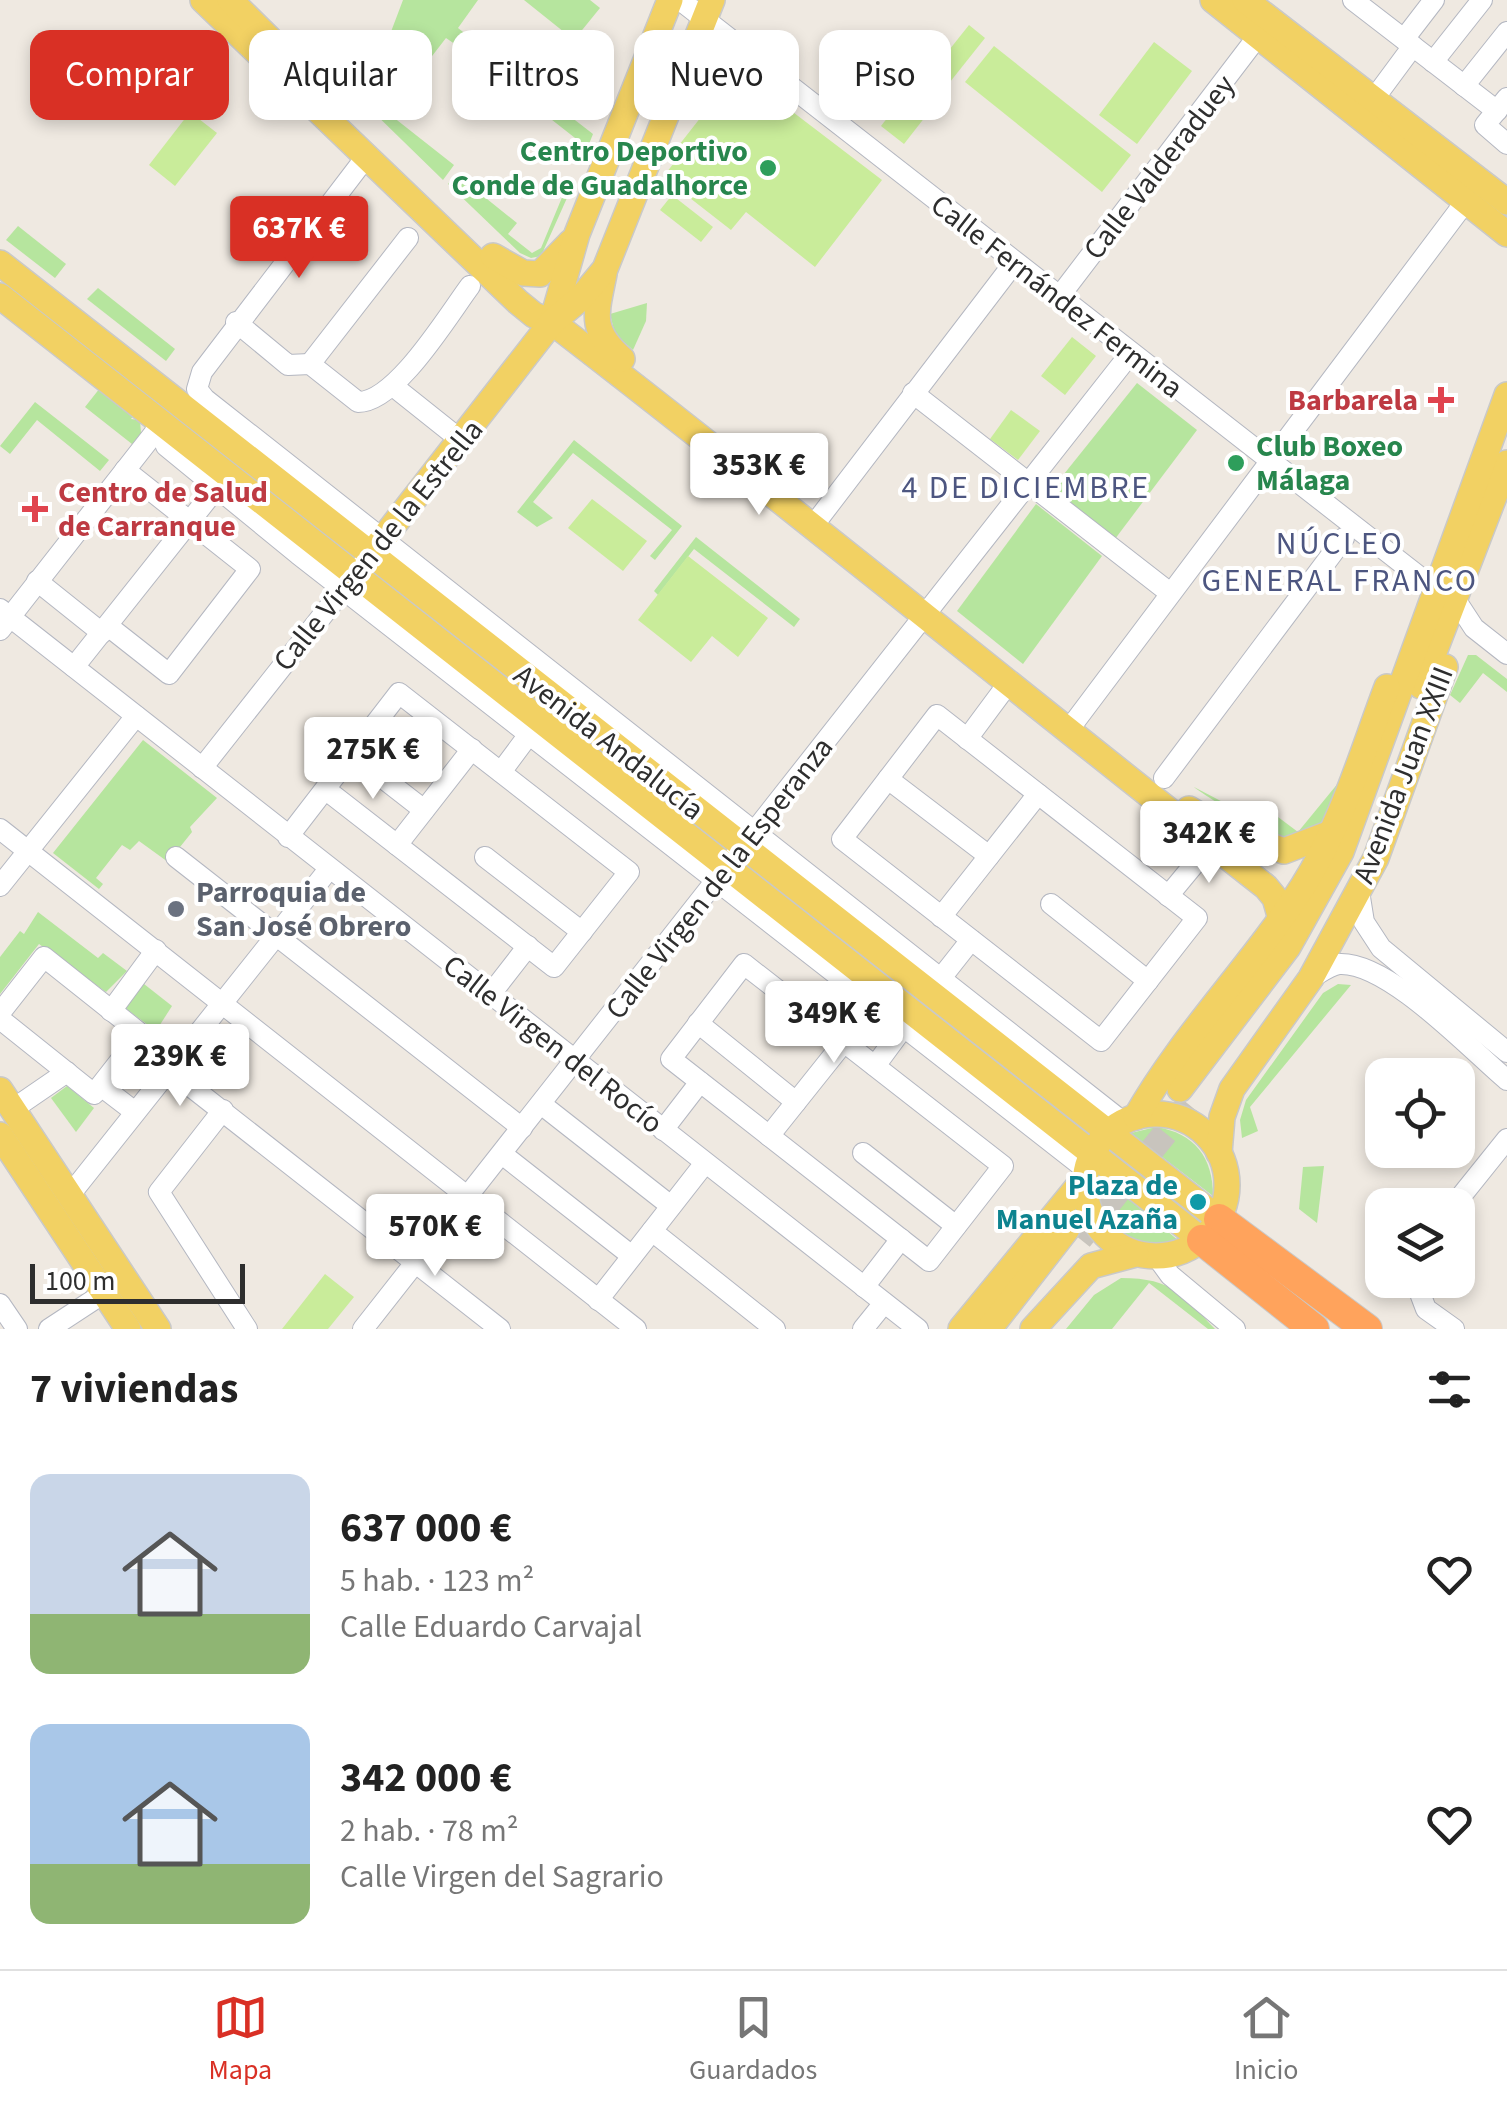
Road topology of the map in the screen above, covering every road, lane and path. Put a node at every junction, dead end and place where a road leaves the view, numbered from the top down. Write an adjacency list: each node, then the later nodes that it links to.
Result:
1 (203, 0): 20 (main road)
2 (230, 0): 26 (main road)
3 (670, 0): 23 (main road)
4 (680, 0): 11 (street, Calle Fernández Fermina)
5 (1213, 0): 13 (main road)
6 (1245, 0): 17 (main road)
7 (1354, 0): 10 (street)
8 (1434, 0): 14 (street)
9 (1482, 0): 15 (street)
10 (1378, 7): 14 (street)
11 (708, 9): 28 (street, Calle Fernández Fermina); 29 (main road)
12 (1507, 32): 16 (street)
13 (1258, 36): 21 (main road); 32 (street, Calle Valderaduey)
14 (1408, 43): 15 (street); 17 (street)
15 (1433, 62): 16 (street)
16 (1464, 86): 18 (street)
17 (1373, 100): 22 (main road)
18 (1496, 111): 19 (street)
19 (1507, 144)
20 (366, 156): 33 (street); 34 (main road)
21 (1466, 201): 24 (main road); 43 (street)
22 (1507, 202)
23 (577, 234): 26 (main road); 34 (main road)
24 (1507, 234)
25 (408, 238): 36 (street)
26 (493, 256): 34 (main road)
27 (0, 263): 51 (main road, Avenida Andalucía)
28 (1014, 263): 32 (street, Calle Fernández Fermina); 38 (street)
29 (606, 270): 34 (main road); 40 (main road)
30 (470, 286): 37 (street)
31 (0, 296): 41 (main road, Avenida Andalucía)
32 (1059, 297): 35 (street, Calle Fernández Fermina)
33 (236, 322): 36 (street); 51 (street, Avenida Andalucía)
34 (552, 322): 40 (main road); 42 (main road, Calle Virgen de la Estrella)
35 (1130, 354): 43 (street, Calle Fernández Fermina); 46 (street, Calle Virgen de la Esperanza)
36 (310, 364): 37 (street)
37 (393, 386): 42 (street)
38 (913, 393): 46 (street); 49 (street)
39 (1507, 395): 54 (main road, Avenida Juan XXIII)
40 (652, 398): 49 (main road)
41 (157, 422): 45 (street); 47 (street, Avenida Andalucía); 51 (main road, Avenida Andalucía)
42 (462, 441): 51 (main road, Calle Virgen de la Estrella)
43 (1269, 462): 53 (street); 54 (street, Calle Fernández Fermina)
44 (1507, 463): 54 (main road, Avenida Juan XXIII)
45 (125, 470): 48 (street); 52 (street)
46 (1028, 484): 53 (street); 55 (street, Calle Virgen de la Esperanza)
47 (217, 487): 48 (street); 51 (street, Avenida Andalucía)
48 (190, 522): 57 (street); 57 (street)
49 (813, 526): 55 (main road)
50 (1344, 538): 70 (street)
51 (363, 564): 63 (street, Avenida Andalucía); 67 (street, Calle Virgen de la Estrella); 84 (main road, Avenida Andalucía); 84 (street, Avenida Andalucía)
52 (37, 581): 56 (street); 57 (street)
53 (1170, 594): 62 (street)
54 (1445, 594): 58 (street, Calle Fernández Fermina); 76 (main road, Avenida Juan XXIII); 87 (main road, Avenida Juan XXIII); 118 (main road, Avenida Juan XXIII)
55 (925, 614): 60 (main road); 84 (street, Calle Virgen de la Esperanza)
56 (3, 619): 59 (street, Calle Virgen del Rocío)
57 (105, 630): 59 (street)
58 (1507, 654)
59 (74, 667): 61 (street, Calle Virgen del Rocío)
60 (1010, 681): 62 (main road); 64 (street)
61 (136, 716): 67 (street, Calle Virgen del Rocío); 80 (street)
62 (1070, 728): 69 (main road)
63 (530, 733): 68 (street); 84 (street, Avenida Andalucía)
64 (968, 738): 71 (street); 73 (street)
65 (472, 749): 66 (street); 68 (street); 74 (street)
66 (352, 754): 72 (street); 74 (street)
67 (202, 768): 77 (street, Calle Virgen del Rocío)
68 (501, 772): 92 (street)
69 (1125, 772): 76 (main road); 79 (main road)
70 (1164, 778)
71 (888, 779): 82 (street); 90 (street)
72 (326, 789): 77 (street); 78 (street)
73 (1038, 794): 82 (street); 88 (street)
74 (424, 810): 78 (street)
75 (0, 829): 80 (street)
76 (1331, 833): 91 (main road, Avenida Juan XXIII)
77 (288, 837): 85 (street, Calle Virgen del Rocío)
78 (397, 844): 95 (street)
79 (1210, 844): 88 (street); 91 (main road)
80 (28, 850): 86 (street); 96 (street)
81 (176, 856): 93 (street)
82 (989, 856): 90 (street)
83 (485, 857): 92 (street)
84 (736, 857): 97 (street, Avenida Andalucía); 107 (street, Avenida Andalucía); 111 (street, Calle Virgen de la Esperanza); 129 (main road, Avenida Andalucía)
85 (329, 869): 93 (street); 101 (street, Calle Virgen del Rocío)
86 (0, 886)
87 (1359, 891): 98 (main road, Avenida Juan XXIII); 100 (street)
88 (1168, 896): 99 (street)
89 (1051, 904): 99 (street)
90 (941, 917): 94 (street)
91 (1280, 920): 129 (main road, Avenida Juan XXIII)
92 (582, 932): 95 (street)
93 (276, 935): 103 (street); 124 (street)
94 (971, 940): 97 (street); 99 (street)
95 (528, 946): 101 (street)
96 (156, 950): 103 (street); 104 (street)
97 (941, 978): 129 (street, Avenida Andalucía)
98 (1311, 978): 102 (street); 131 (main road, Avenida Juan XXIII)
99 (1148, 981)
100 (1428, 986): 102 (street); 110 (street)
101 (490, 995): 111 (street, Calle Virgen del Rocío)
102 (1406, 995): 115 (street)
103 (222, 1002): 113 (street); 136 (street)
104 (111, 1010): 106 (street); 108 (street)
105 (698, 1023): 109 (street); 116 (street); 120 (street)
106 (4, 1026): 114 (street)
107 (903, 1028): 112 (street); 129 (street, Avenida Andalucía)
108 (134, 1042): 113 (street); 117 (street)
109 (844, 1042): 112 (street); 120 (street)
110 (1507, 1052)
111 (574, 1062): 121 (street, Calle Virgen de la Esperanza); 125 (street, Calle Virgen del Rocío)
112 (875, 1066): 138 (street)
113 (170, 1068): 122 (street); 123 (street)
114 (67, 1072): 117 (street); 119 (street)
115 (1507, 1080)
116 (700, 1082): 125 (street); 127 (street)
117 (100, 1086): 123 (street)
118 (1186, 1094)
119 (6, 1100): 135 (main road)
120 (796, 1102): 127 (street)
121 (541, 1104): 124 (street, Calle Virgen de la Esperanza); 137 (street)
122 (223, 1110): 144 (street); 155 (street)
123 (134, 1112): 135 (street)
124 (522, 1128): 132 (street, Calle Virgen de la Esperanza)
125 (663, 1130): 133 (street, Calle Virgen del Rocío)
126 (0, 1135): 146 (main road)
127 (770, 1136): 141 (street)
128 (1507, 1139): 134 (street)
129 (1105, 1145): 131 (main road); 139 (main road, Avenida Andalucía); 142 (main road); 162 (main road, Avenida Juan XXIII)
130 (863, 1153): 138 (street)
131 (1219, 1153): 139 (main road)
132 (502, 1154): 136 (street, Calle Virgen de la Esperanza); 143 (street)
133 (705, 1163): 137 (street); 145 (street, Calle Virgen del Rocío)
134 (1468, 1188)
135 (69, 1196): 154 (main road)
136 (468, 1197): 144 (street, Calle Virgen de la Esperanza); 148 (street)
137 (672, 1206): 140 (street)
138 (956, 1226): 141 (street)
139 (1211, 1229): 142 (main road); 167 (highway); 168 (highway)
140 (652, 1231): 143 (street); 159 (street)
141 (901, 1239): 145 (street)
142 (1147, 1255): 165 (main road); 166 (street)
143 (632, 1256): 148 (street)
144 (416, 1262): 156 (street, Calle Virgen de la Esperanza); 157 (street)
145 (864, 1287): 149 (street, Calle Virgen del Rocío)
146 (104, 1293): 152 (street); 153 (main road)
147 (1422, 1298): 169 (street)
148 (598, 1300): 158 (street)
149 (884, 1302): 160 (street); 161 (street, Calle Virgen del Rocío)
150 (0, 1304): 151 (street)
151 (17, 1329)
152 (49, 1329)
153 (128, 1329)
154 (158, 1329)
155 (246, 1329)
156 (363, 1329)
157 (500, 1329)
158 (636, 1329)
159 (775, 1329)
160 (863, 1329)
161 (918, 1329)
162 (961, 1329)
163 (988, 1329): 164 (main road)
164 (1009, 1329)
165 (1033, 1329)
166 (1235, 1329)
167 (1314, 1329)
168 (1367, 1329)
169 (1454, 1329)

